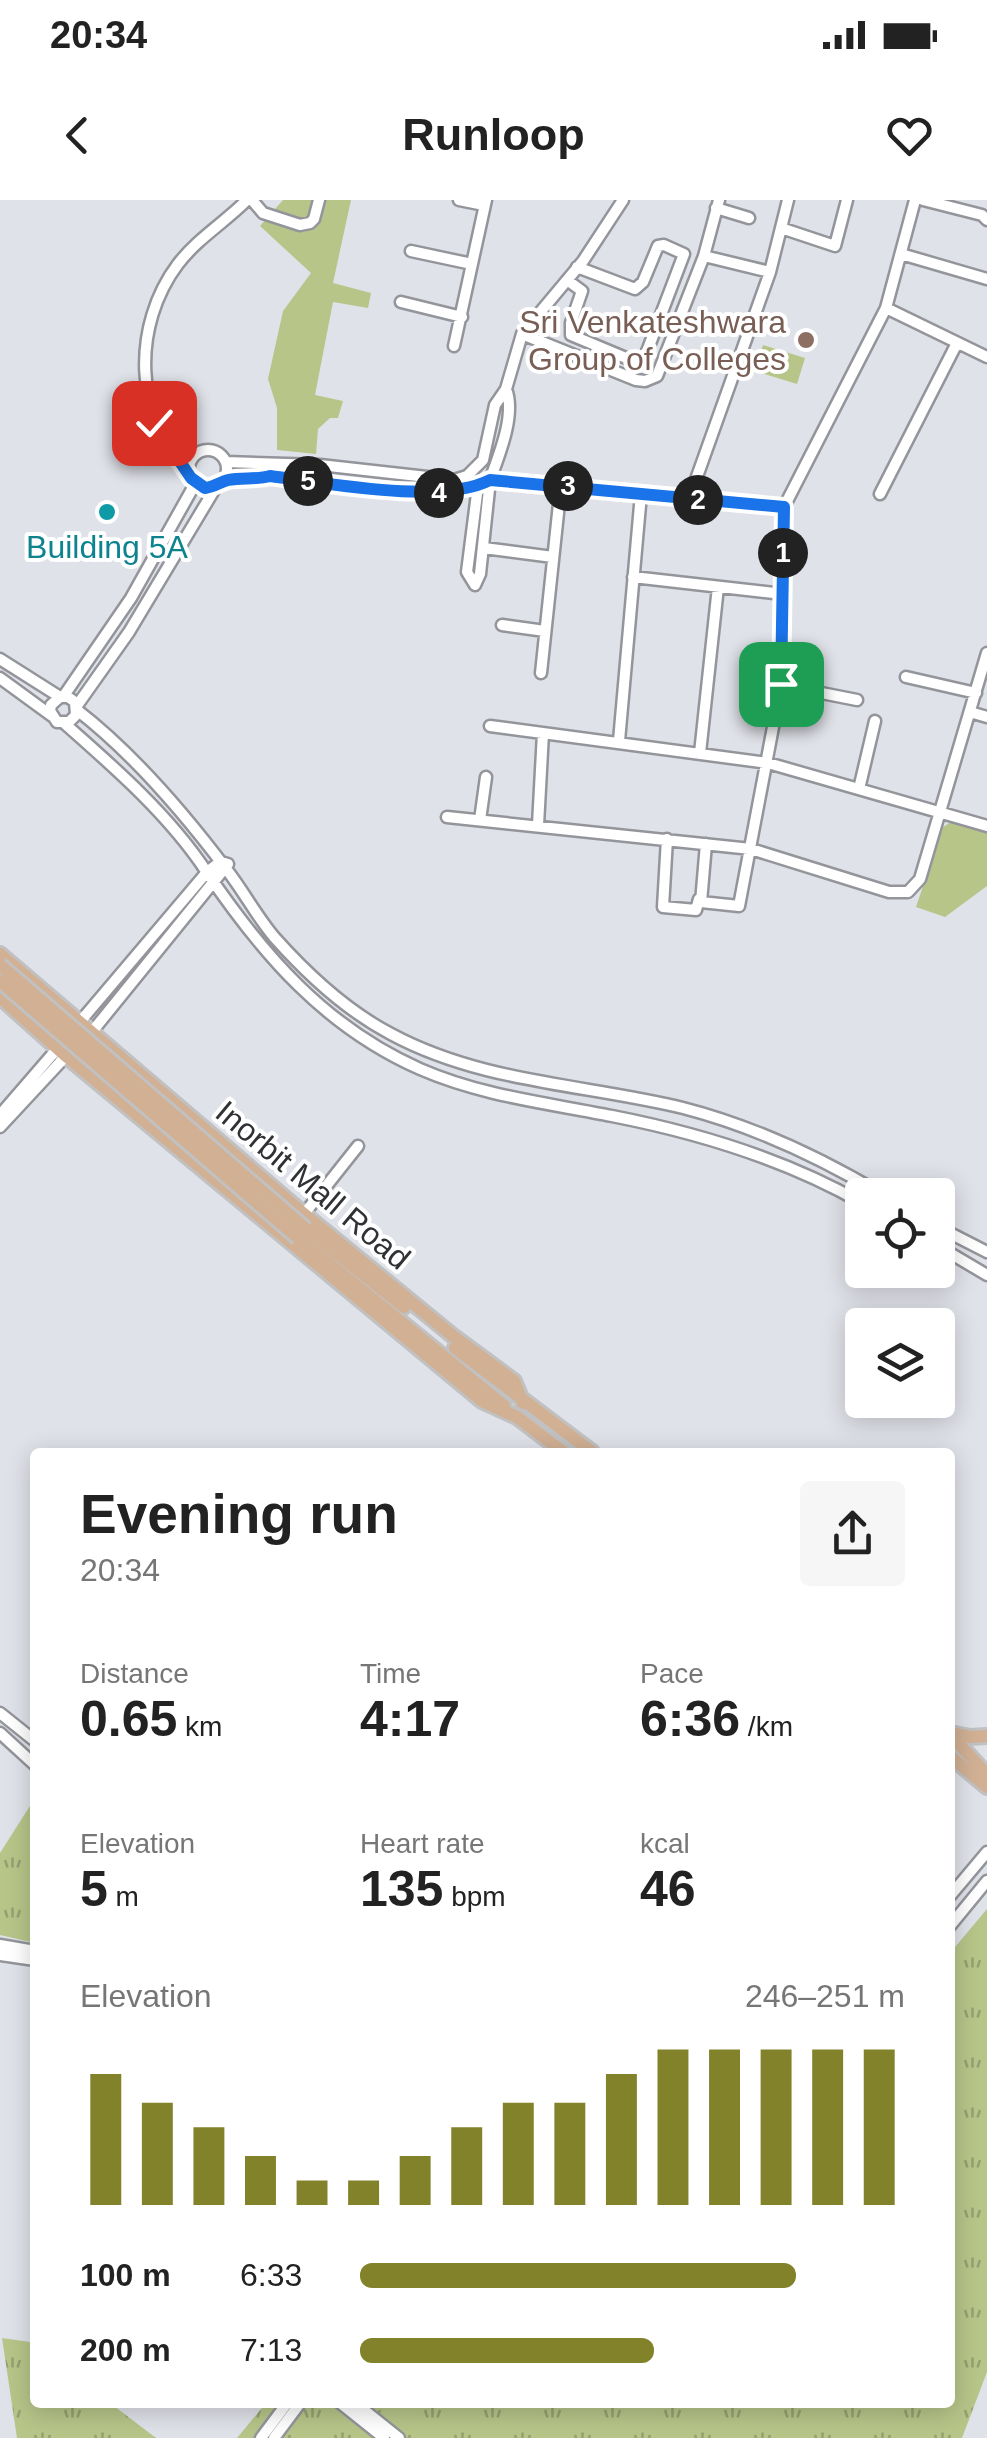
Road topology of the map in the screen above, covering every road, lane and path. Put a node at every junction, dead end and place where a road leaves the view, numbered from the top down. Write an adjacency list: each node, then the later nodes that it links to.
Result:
1 (249, 200): 2 (street); 33 (street)
2 (319, 200)
3 (459, 200): 9 (street)
4 (623, 200): 18 (street)
5 (788, 200): 13 (street)
6 (847, 200): 13 (street)
7 (915, 200): 15 (street)
8 (923, 200): 12 (street)
9 (485, 203): 17 (street)
10 (718, 204): 11 (street); 16 (street)
11 (748, 218)
12 (987, 220)
13 (781, 228): 20 (street)
14 (411, 251): 17 (street)
15 (901, 254): 21 (street); 25 (street)
16 (704, 256): 20 (street); 27 (street)
17 (472, 264): 26 (street)
18 (578, 268): 19 (street); 22 (street)
19 (590, 272): 23 (street); 23 (street)
20 (770, 272): 42 (street)
21 (987, 278)
22 (567, 280): 23 (street); 27 (street)
23 (580, 288)
24 (401, 302): 26 (street)
25 (886, 308): 28 (street); 43 (street)
26 (462, 317): 29 (street)
27 (522, 334): 31 (street)
28 (957, 342): 30 (street); 41 (street)
29 (454, 346)
30 (987, 357)
31 (506, 390): 34 (street); 38 (street)
32 (226, 462): 33 (street); 36 (street); 38 (street)
33 (189, 472): 35 (street)
34 (490, 480): 37 (street); 39 (street); 44 (street)
35 (195, 484): 36 (street); 58 (street)
36 (220, 484): 38 (street); 60 (street)
37 (561, 485): 40 (street); 45 (street)
38 (453, 486): 39 (street)
39 (478, 486): 44 (street)
40 (641, 494): 42 (street); 46 (street)
41 (880, 494)
42 (688, 499): 43 (street)
43 (784, 507): 48 (street)
44 (484, 548): 45 (street)
45 (553, 557): 50 (street)
46 (633, 577): 47 (street); 68 (street)
47 (718, 587): 48 (street); 69 (street)
48 (783, 594): 56 (street)
49 (502, 625): 50 (street)
50 (546, 631): 53 (street)
51 (987, 656): 57 (street)
52 (0, 659): 58 (street)
53 (541, 673)
54 (906, 677): 57 (street)
55 (0, 678): 62 (street)
56 (781, 684): 59 (street); 70 (street)
57 (976, 693): 61 (street)
58 (62, 697): 60 (street); 62 (street)
59 (858, 700)
60 (77, 708): 65 (street); 81 (street)
61 (970, 712): 63 (street); 73 (street)
62 (52, 717): 65 (street)
63 (987, 717)
64 (876, 722): 72 (street)
65 (64, 723): 82 (street)
66 (490, 726): 67 (street)
67 (543, 733): 68 (street); 76 (street)
68 (619, 741): 69 (street)
69 (700, 753): 70 (street)
70 (768, 763): 72 (street); 80 (street)
71 (486, 777): 75 (street)
72 (858, 788): 73 (street)
73 (942, 812): 77 (street); 80 (street)
74 (446, 817): 75 (street)
75 (480, 820): 76 (street)
76 (538, 825): 78 (street)
77 (987, 826)
78 (667, 839): 79 (street); 79 (street)
79 (704, 843): 80 (street); 80 (street)
80 (751, 849)
81 (223, 866): 82 (street); 90 (street)
82 (210, 878): 87 (street); 88 (street); 91 (street)
83 (0, 954): 87 (main road, Inorbit Mall Road)
84 (0, 965): 99 (main road, bridge)
85 (0, 981): 99 (main road, bridge)
86 (0, 997): 89 (main road, Inorbit Mall Road)
87 (79, 1023): 88 (main road, Inorbit Mall Road)
88 (91, 1033): 95 (main road, Inorbit Mall Road)
89 (61, 1052): 92 (street); 97 (main road, Inorbit Mall Road)
90 (500, 1076): 91 (street); 96 (street)
91 (496, 1096): 98 (street)
92 (6, 1111): 93 (street)
93 (0, 1127)
94 (358, 1146): 99 (street)
95 (244, 1163): 97 (main road); 99 (main road, Inorbit Mall Road)
96 (854, 1178)
97 (224, 1186): 104 (main road, Inorbit Mall Road)
98 (845, 1194)
99 (303, 1227): 104 (main road); 106 (main road)
100 (955, 1236): 101 (street)
101 (987, 1252)
102 (955, 1256): 103 (street)
103 (987, 1275)
104 (517, 1417): 105 (main road, Inorbit Mall Road)
105 (558, 1448)
106 (586, 1448)
107 (0, 1714): 110 (street)
108 (0, 1733): 113 (street)
109 (955, 1735): 111 (main road)
110 (30, 1736)
111 (987, 1736)
112 (955, 1740): 115 (main road)
113 (30, 1760)
114 (955, 1760): 116 (main road)
115 (987, 1776)
116 (987, 1786)
117 (987, 1852): 119 (street)
118 (987, 1881): 120 (street)
119 (955, 1890)
120 (955, 1920)
121 (0, 1945): 122 (street)
122 (30, 1949)
123 (0, 1955): 124 (street)
124 (30, 1959)
125 (284, 2408): 129 (street)
126 (296, 2408): 130 (street)
127 (346, 2408): 131 (street)
128 (362, 2408): 132 (street)
129 (261, 2438)
130 (274, 2438)
131 (384, 2438)
132 (399, 2438)

